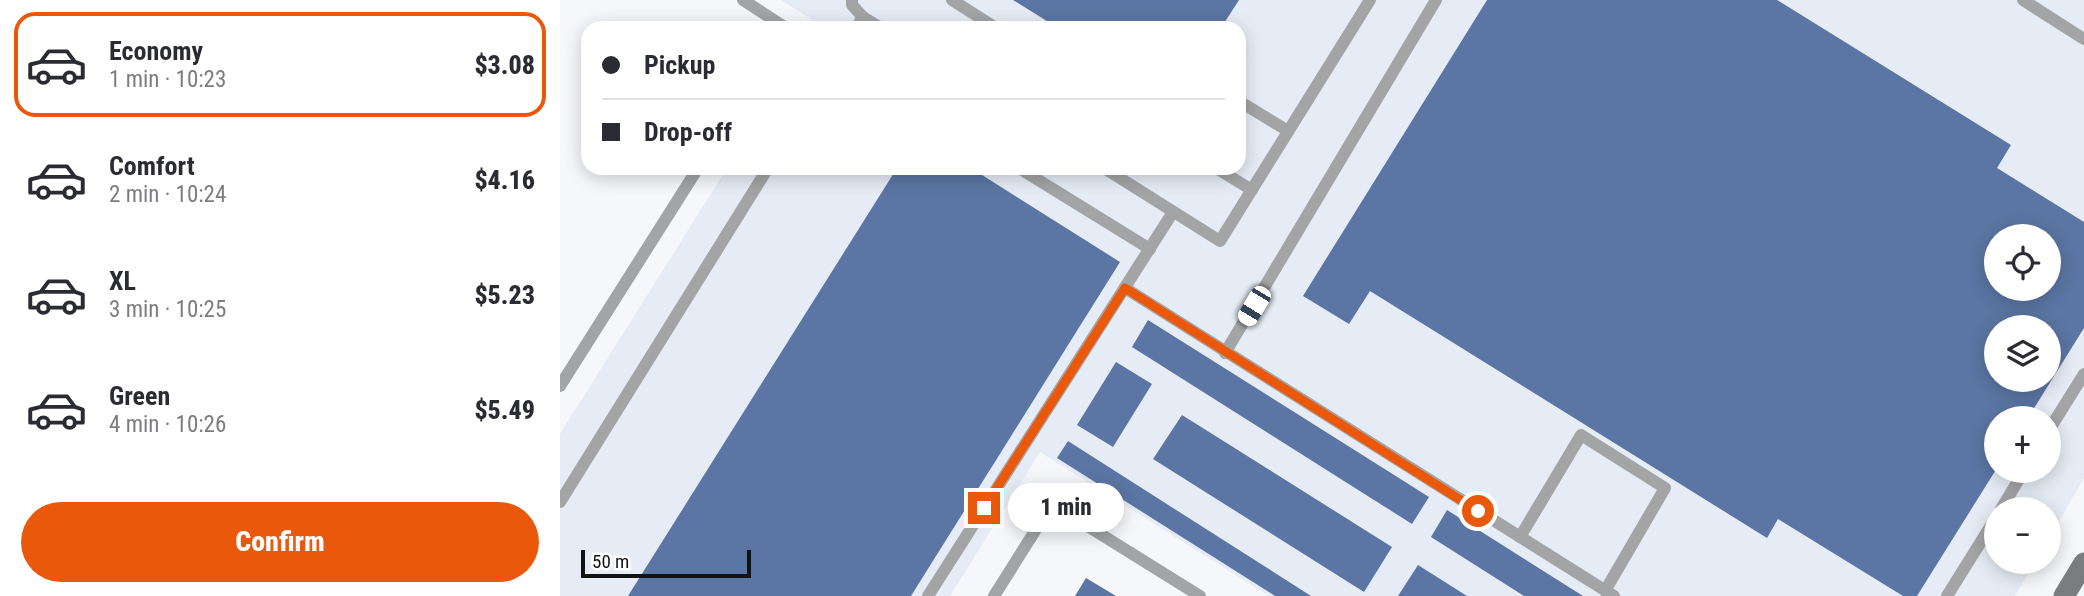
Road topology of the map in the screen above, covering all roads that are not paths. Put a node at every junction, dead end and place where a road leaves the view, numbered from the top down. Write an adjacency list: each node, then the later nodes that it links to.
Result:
1 (743, 0): 7 (lane)
2 (852, 0): 8 (lane)
3 (952, 0): 9 (lane)
4 (1370, 0): 12 (lane)
5 (1436, 0): 22 (lane)
6 (2023, 0): 10 (lane)
7 (775, 21)
8 (859, 21)
9 (985, 21)
10 (2084, 39)
11 (1246, 105): 12 (lane)
12 (1289, 131): 18 (lane)
13 (694, 175): 24 (lane)
14 (764, 175): 26 (lane)
15 (1030, 175): 20 (lane)
16 (1115, 175): 19 (lane)
17 (1227, 175): 18 (lane)
18 (1252, 191): 19 (lane)
19 (1174, 212): 20 (lane)
20 (1150, 249): 21 (lane)
21 (1125, 288): 22 (lane); 31 (lane)
22 (1225, 353): 27 (lane)
23 (2084, 374): 25 (lane)
24 (560, 386)
25 (2061, 411)
26 (560, 502)
27 (1520, 537): 30 (lane); 30 (lane)
28 (1984, 537): 34 (lane)
29 (2084, 563): 35 (main road)
30 (1610, 594)
31 (928, 596)
32 (994, 596): 33 (lane)
33 (1200, 596)
34 (1947, 596)
35 (2064, 596)

